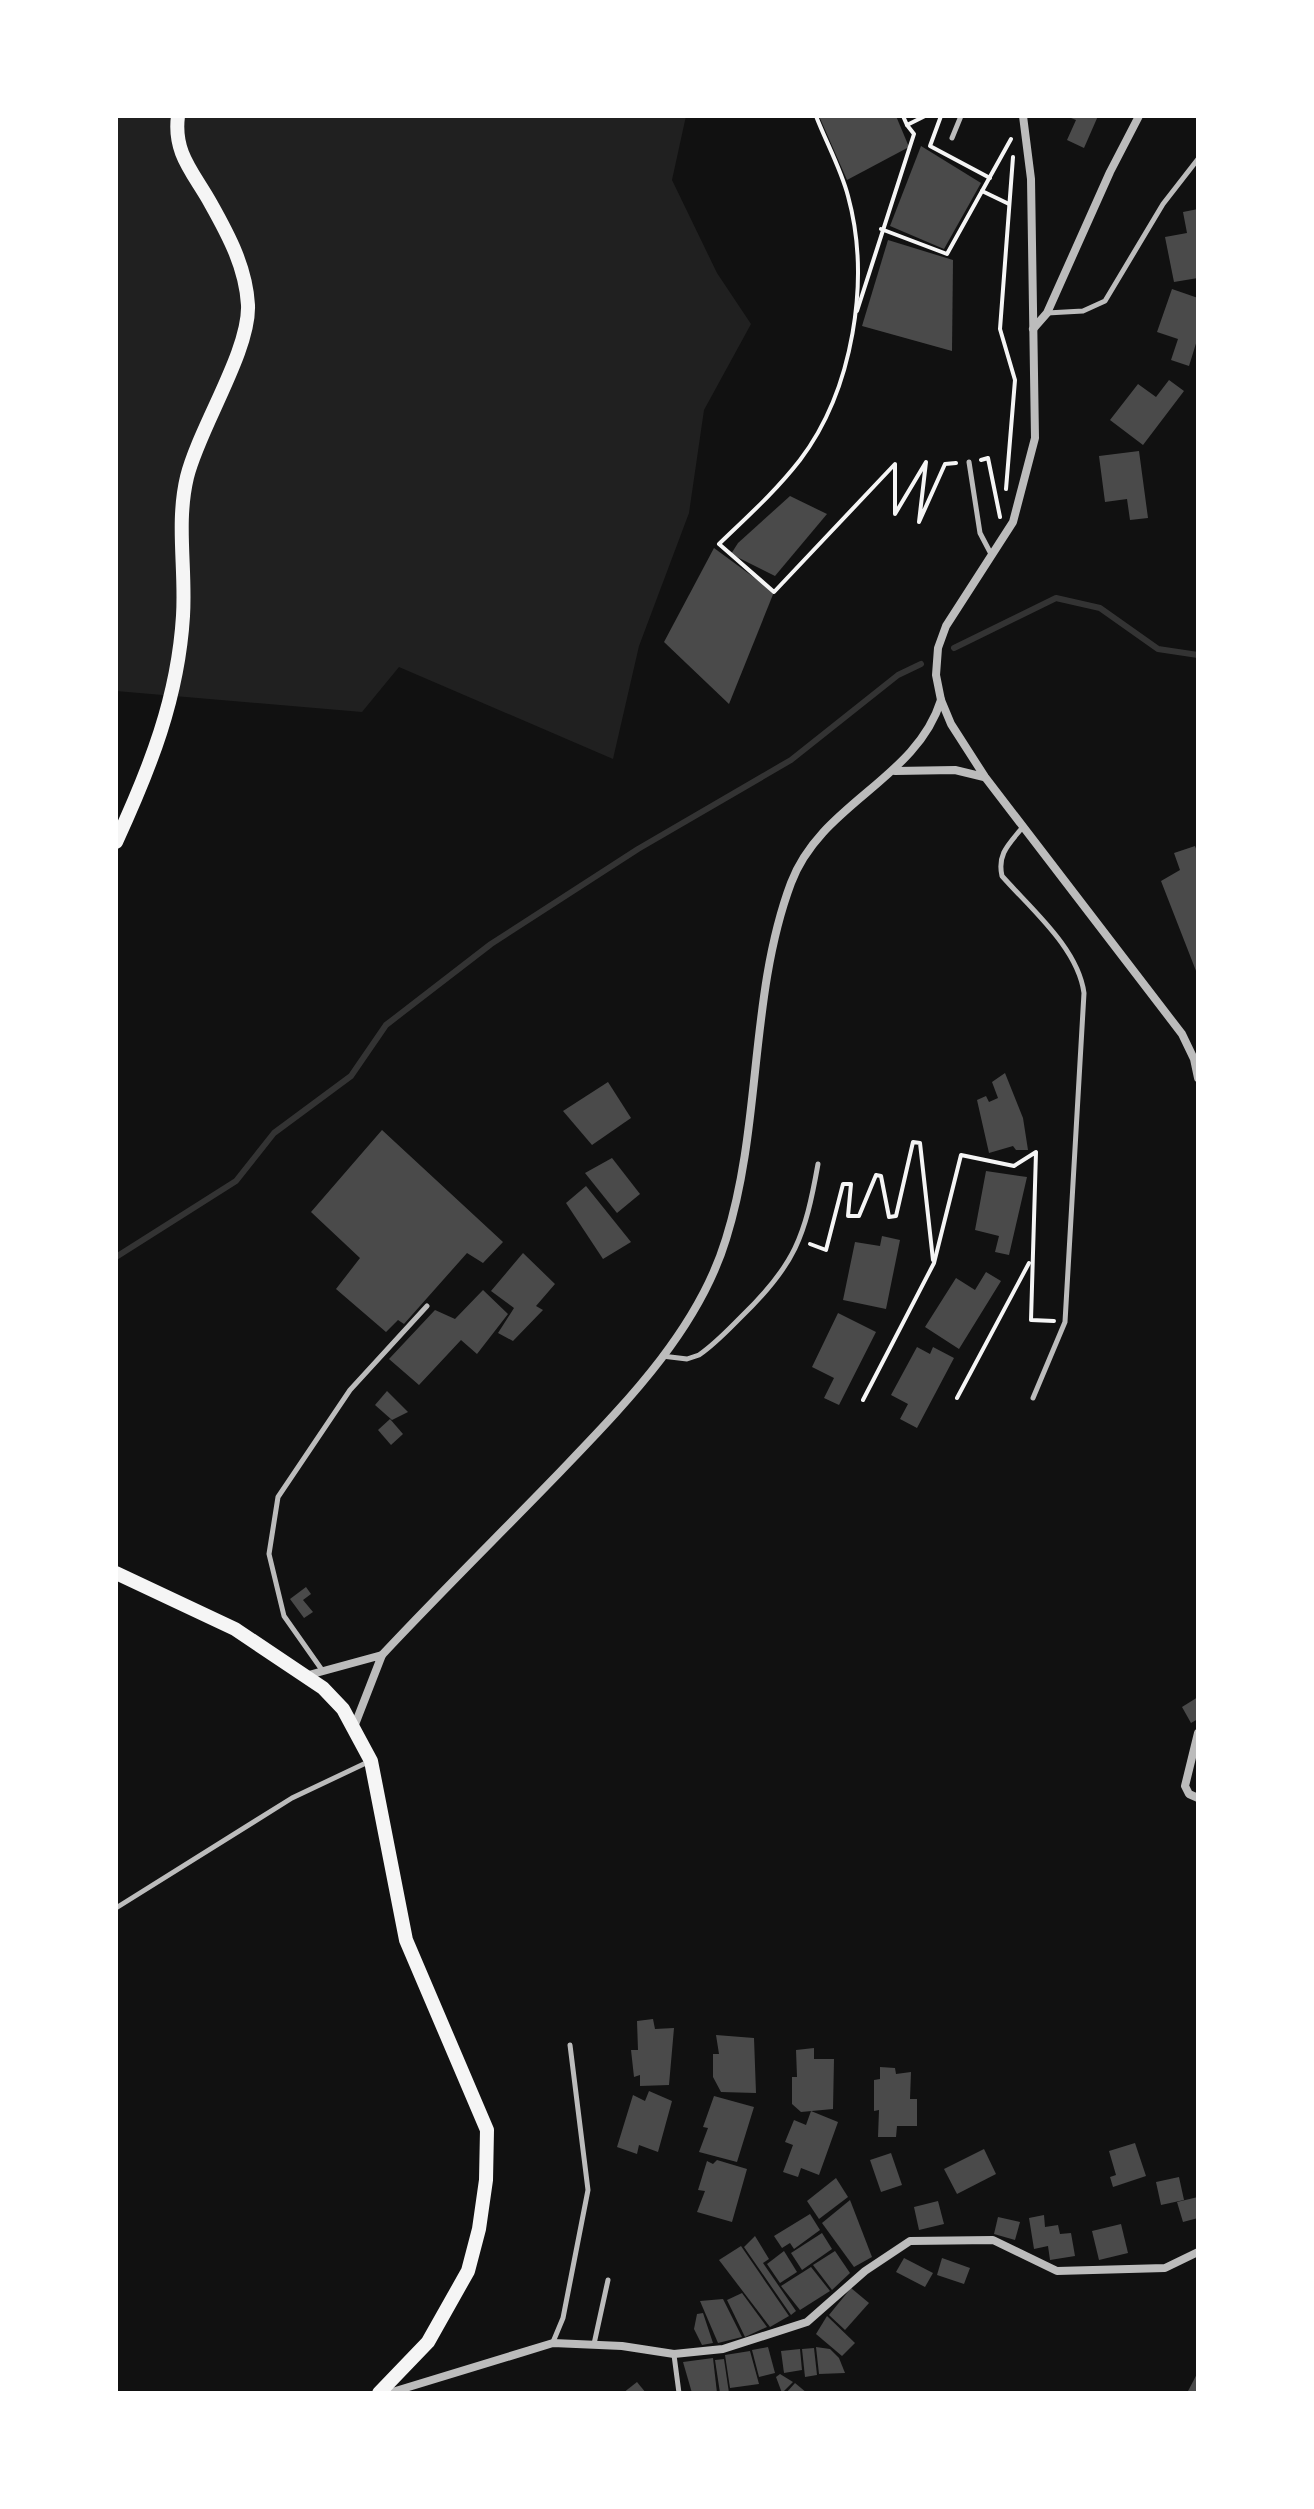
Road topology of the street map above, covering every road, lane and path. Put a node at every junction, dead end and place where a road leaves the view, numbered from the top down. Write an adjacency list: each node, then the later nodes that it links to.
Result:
1 (178, 116): 23 (main road)
2 (816, 116): 15 (path)
3 (903, 116): 8 (path)
4 (925, 116): 8 (path)
5 (961, 116): 9 (lane)
6 (1023, 116): 16 (street)
7 (1139, 116): 14 (street)
8 (907, 125): 13 (path)
9 (952, 138)
10 (1198, 159): 14 (lane)
11 (982, 191): 12 (path); 12 (path); 13 (path)
12 (1009, 204): 17 (path)
13 (881, 229): 15 (path)
14 (1047, 313): 16 (street)
15 (855, 315): 17 (path)
16 (1032, 330): 18 (street)
17 (969, 462): 18 (lane)
18 (991, 555): 19 (street)
19 (941, 700): 20 (street); 21 (street)
20 (894, 771): 21 (street); 31 (street)
21 (985, 777): 22 (street)
22 (1022, 828): 24 (street); 30 (lane)
23 (116, 842)
24 (1198, 1078)
25 (818, 1164): 26 (lane)
26 (800, 1240): 28 (path); 31 (lane)
27 (1031, 1259): 28 (path); 30 (path); 32 (path)
28 (934, 1263): 34 (path)
29 (427, 1306): 37 (lane)
30 (1065, 1322): 33 (lane)
31 (662, 1356): 36 (street)
32 (957, 1398)
33 (1033, 1398)
34 (863, 1400)
35 (116, 1573): 38 (main road)
36 (382, 1655): 37 (street); 39 (street)
37 (322, 1670): 38 (street)
38 (305, 1676): 39 (main road)
39 (354, 1727): 41 (main road)
40 (1198, 1733): 42 (street)
41 (371, 1761): 43 (lane); 50 (main road)
42 (1198, 1798)
43 (116, 1908)
44 (570, 2045): 47 (lane)
45 (1198, 2252): 49 (street)
46 (608, 2280): 48 (lane)
47 (553, 2343): 48 (street); 51 (street)
48 (594, 2344): 49 (street)
49 (674, 2354): 52 (lane)
50 (379, 2393)
51 (389, 2393)
52 (679, 2393)

